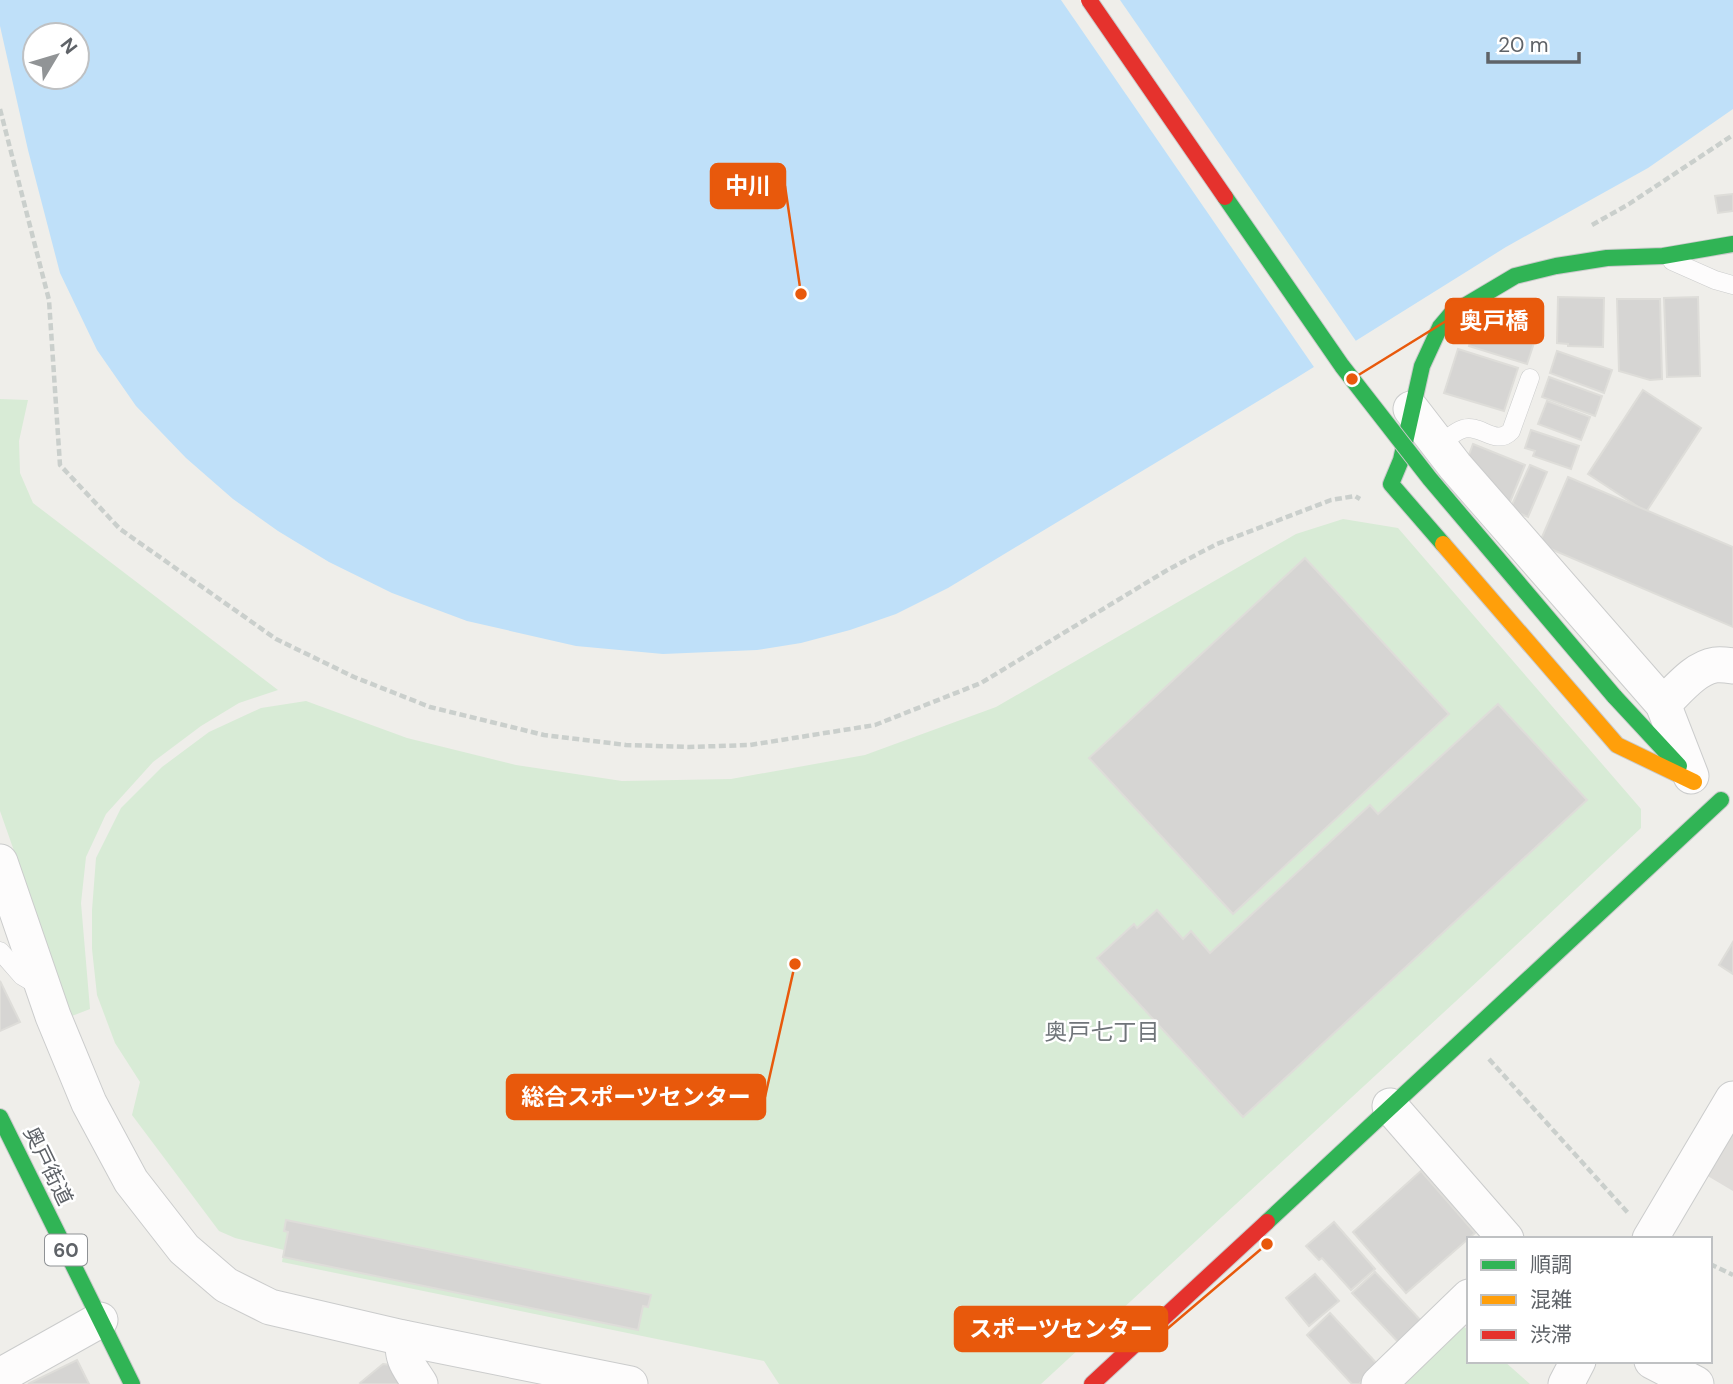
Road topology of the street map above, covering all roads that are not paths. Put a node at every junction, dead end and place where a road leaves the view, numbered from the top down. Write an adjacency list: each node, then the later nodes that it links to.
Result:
1 (1089, 0): 10 (street, bridge)
2 (1733, 244): 3 (street)
3 (1663, 256): 4 (lane); 6 (street)
4 (1733, 285)
5 (1530, 378): 7 (lane)
6 (1412, 408): 7 (street); 10 (street)
7 (1439, 445): 9 (street)
8 (1733, 666): 9 (street)
9 (1663, 704): 10 (street)
10 (1713, 794): 15 (street)
11 (0, 862): 13 (street)
12 (0, 951): 13 (lane)
13 (44, 989): 21 (street)
14 (1733, 1099): 18 (street)
15 (1390, 1106): 17 (street); 28 (street)
16 (0, 1117): 20 (street, 奥戸街道 / 60)
17 (1504, 1237)
18 (1651, 1237)
19 (1467, 1299): 29 (street)
20 (100, 1320): 24 (street); 25 (street, 奥戸街道 / 60)
21 (403, 1338): 26 (street); 27 (street)
22 (1577, 1363): 30 (street)
23 (1656, 1363): 31 (street)
24 (0, 1376)
25 (132, 1384)
26 (420, 1384)
27 (631, 1384)
28 (1092, 1384)
29 (1379, 1384)
30 (1566, 1384)
31 (1696, 1384)

